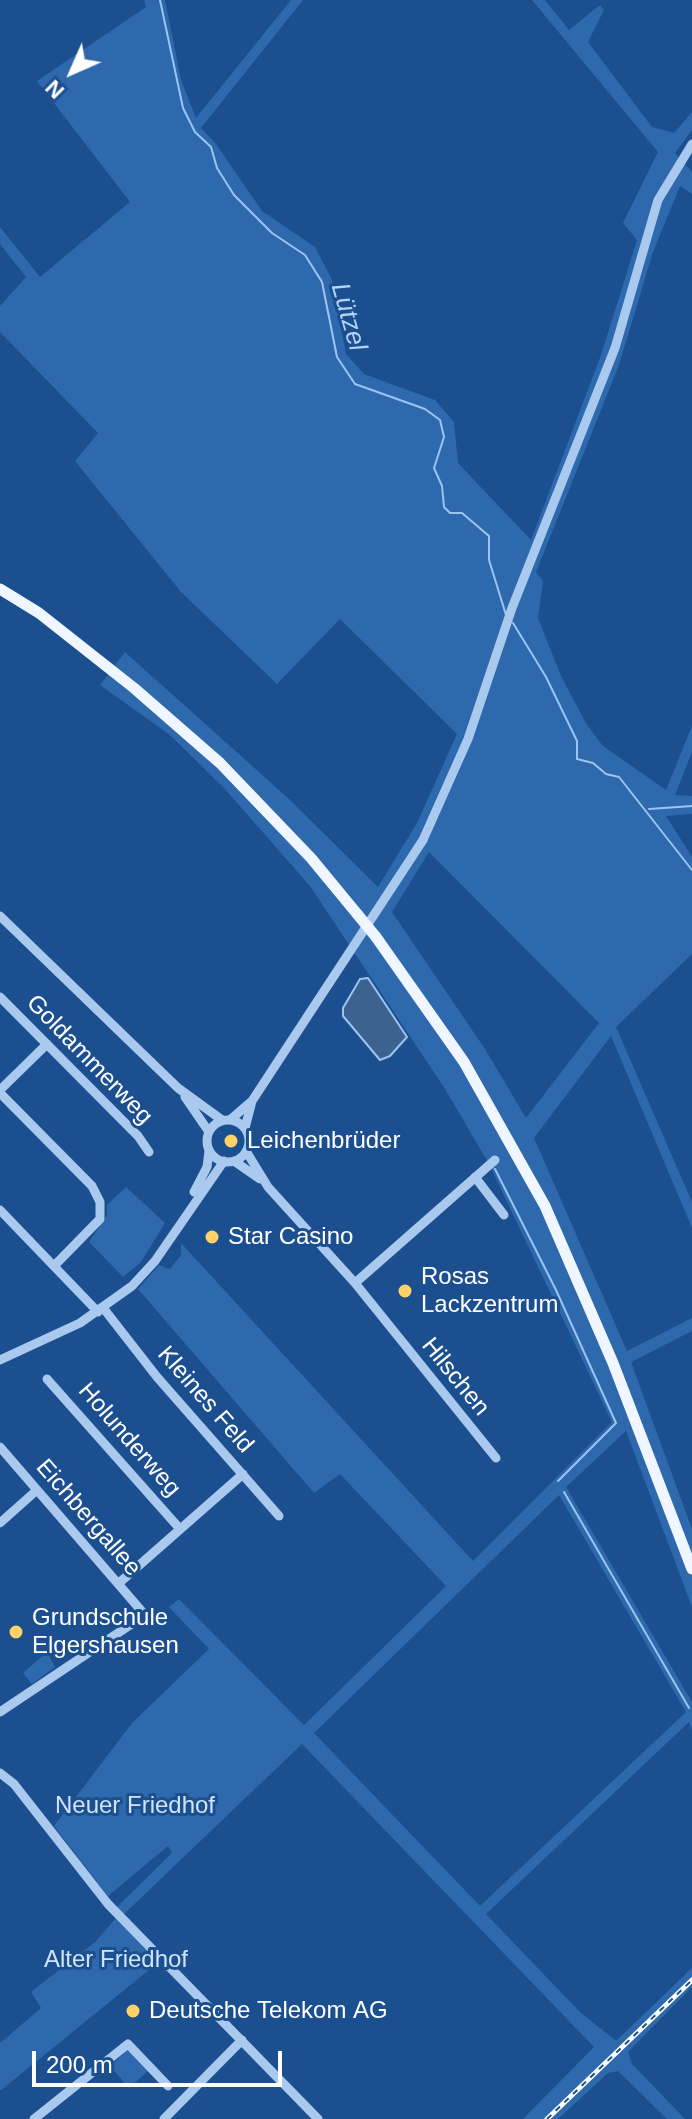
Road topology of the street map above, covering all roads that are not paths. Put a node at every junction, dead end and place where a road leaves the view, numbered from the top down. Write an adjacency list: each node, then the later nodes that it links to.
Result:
1 (692, 144): 8 (street)
2 (0, 589): 34 (main road, bridge)
3 (0, 916): 6 (street)
4 (0, 997): 5 (street, Goldammerweg)
5 (47, 1044): 7 (street); 14 (street, Goldammerweg)
6 (178, 1088): 9 (street); 11 (street)
7 (0, 1092): 22 (street)
8 (252, 1101): 9 (street); 10 (street)
9 (226, 1120): 10 (street); 11 (street)
10 (245, 1128): 13 (street)
11 (209, 1132): 12 (street)
12 (209, 1151): 16 (street); 21 (street)
13 (246, 1151): 16 (street); 18 (street, Hilschen)
14 (149, 1152)
15 (495, 1160): 17 (street)
16 (229, 1161): 18 (street, Hilschen); 21 (street)
17 (475, 1177): 20 (street); 23 (street)
18 (263, 1181): 23 (street, Hilschen)
19 (0, 1210): 22 (street, Kleines Feld)
20 (504, 1215)
21 (170, 1237): 24 (street)
22 (54, 1266): 24 (street, Kleines Feld)
23 (355, 1283): 28 (street, Hilschen)
24 (101, 1310): 25 (street); 29 (street, Kleines Feld)
25 (0, 1360)
26 (47, 1379): 33 (street, Holunderweg)
27 (0, 1447): 30 (street, Eichbergallee)
28 (496, 1458)
29 (243, 1474): 31 (street, Kleines Feld); 33 (street)
30 (37, 1490): 32 (street); 35 (street, Eichbergallee)
31 (279, 1516)
32 (0, 1523)
33 (180, 1529): 35 (street)
34 (692, 1569)
35 (119, 1583): 36 (street, Eichbergallee)
36 (0, 1712)
37 (0, 1773): 38 (street)
38 (242, 2040): 41 (street); 42 (street)
39 (168, 2086): 40 (street)
40 (34, 2119)
41 (164, 2119)
42 (318, 2119)

